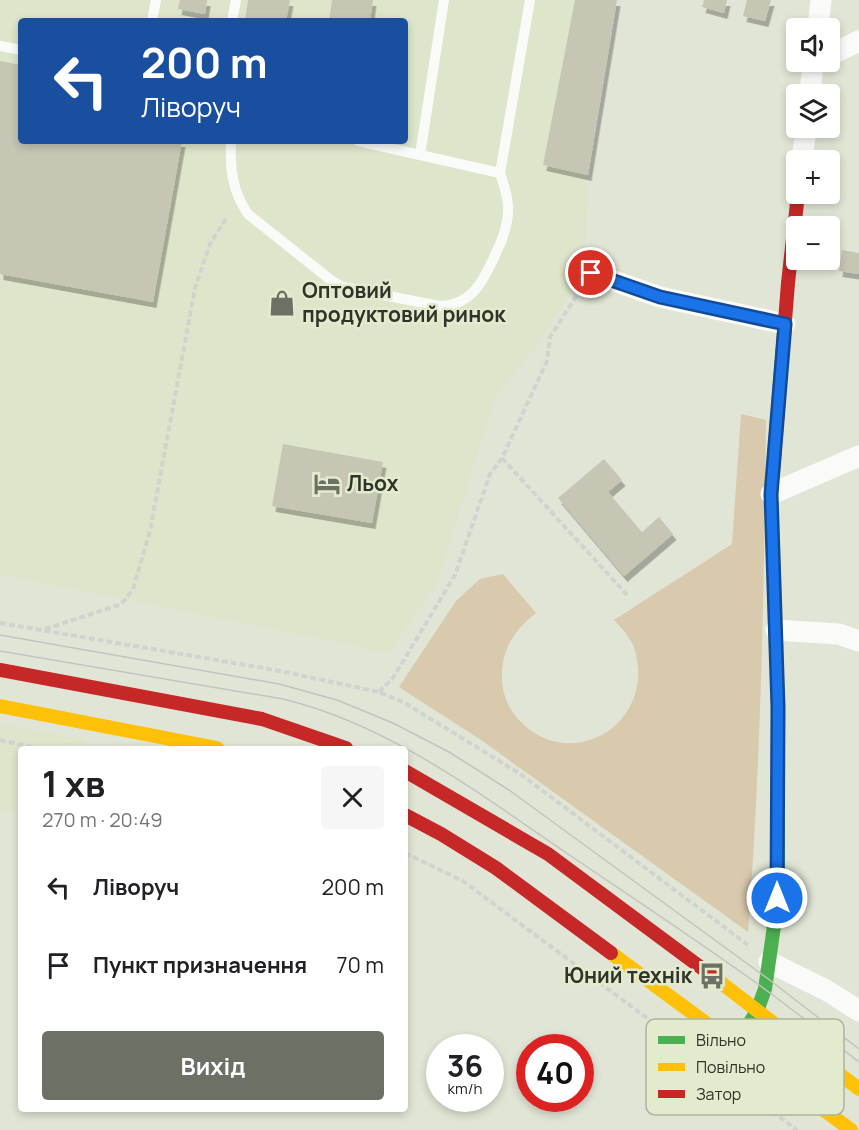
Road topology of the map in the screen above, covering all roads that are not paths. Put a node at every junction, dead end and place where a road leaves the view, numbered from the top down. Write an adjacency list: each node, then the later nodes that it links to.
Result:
1 (156, 0): 6 (lane)
2 (236, 0): 7 (lane)
3 (444, 0): 15 (lane)
4 (530, 0): 16 (lane)
5 (821, 0): 8 (street)
6 (153, 18)
7 (233, 18)
8 (819, 18)
9 (859, 41): 12 (street)
10 (0, 46): 11 (lane)
11 (18, 49)
12 (840, 50)
13 (231, 144): 16 (lane)
14 (371, 144): 15 (lane)
15 (420, 155): 16 (lane)
16 (500, 172)
17 (797, 204): 19 (main road)
18 (591, 273): 19 (street)
19 (785, 324): 21 (main road)
20 (859, 456): 21 (street)
21 (771, 494): 22 (main road)
22 (776, 630): 23 (street); 30 (main road)
23 (859, 641)
24 (0, 669): 27 (main road)
25 (0, 706): 26 (main road)
26 (207, 746)
27 (340, 746)
28 (408, 773): 33 (main road)
29 (408, 817): 35 (main road)
30 (769, 962): 31 (street); 33 (main road)
31 (826, 990): 32 (street); 34 (street)
32 (859, 993)
33 (758, 1011): 36 (main road); 37 (main road)
34 (859, 1011)
35 (700, 1019)
36 (753, 1019)
37 (768, 1019)
38 (844, 1077): 39 (main road)
39 (859, 1089)
40 (831, 1115): 41 (main road)
41 (851, 1130)

